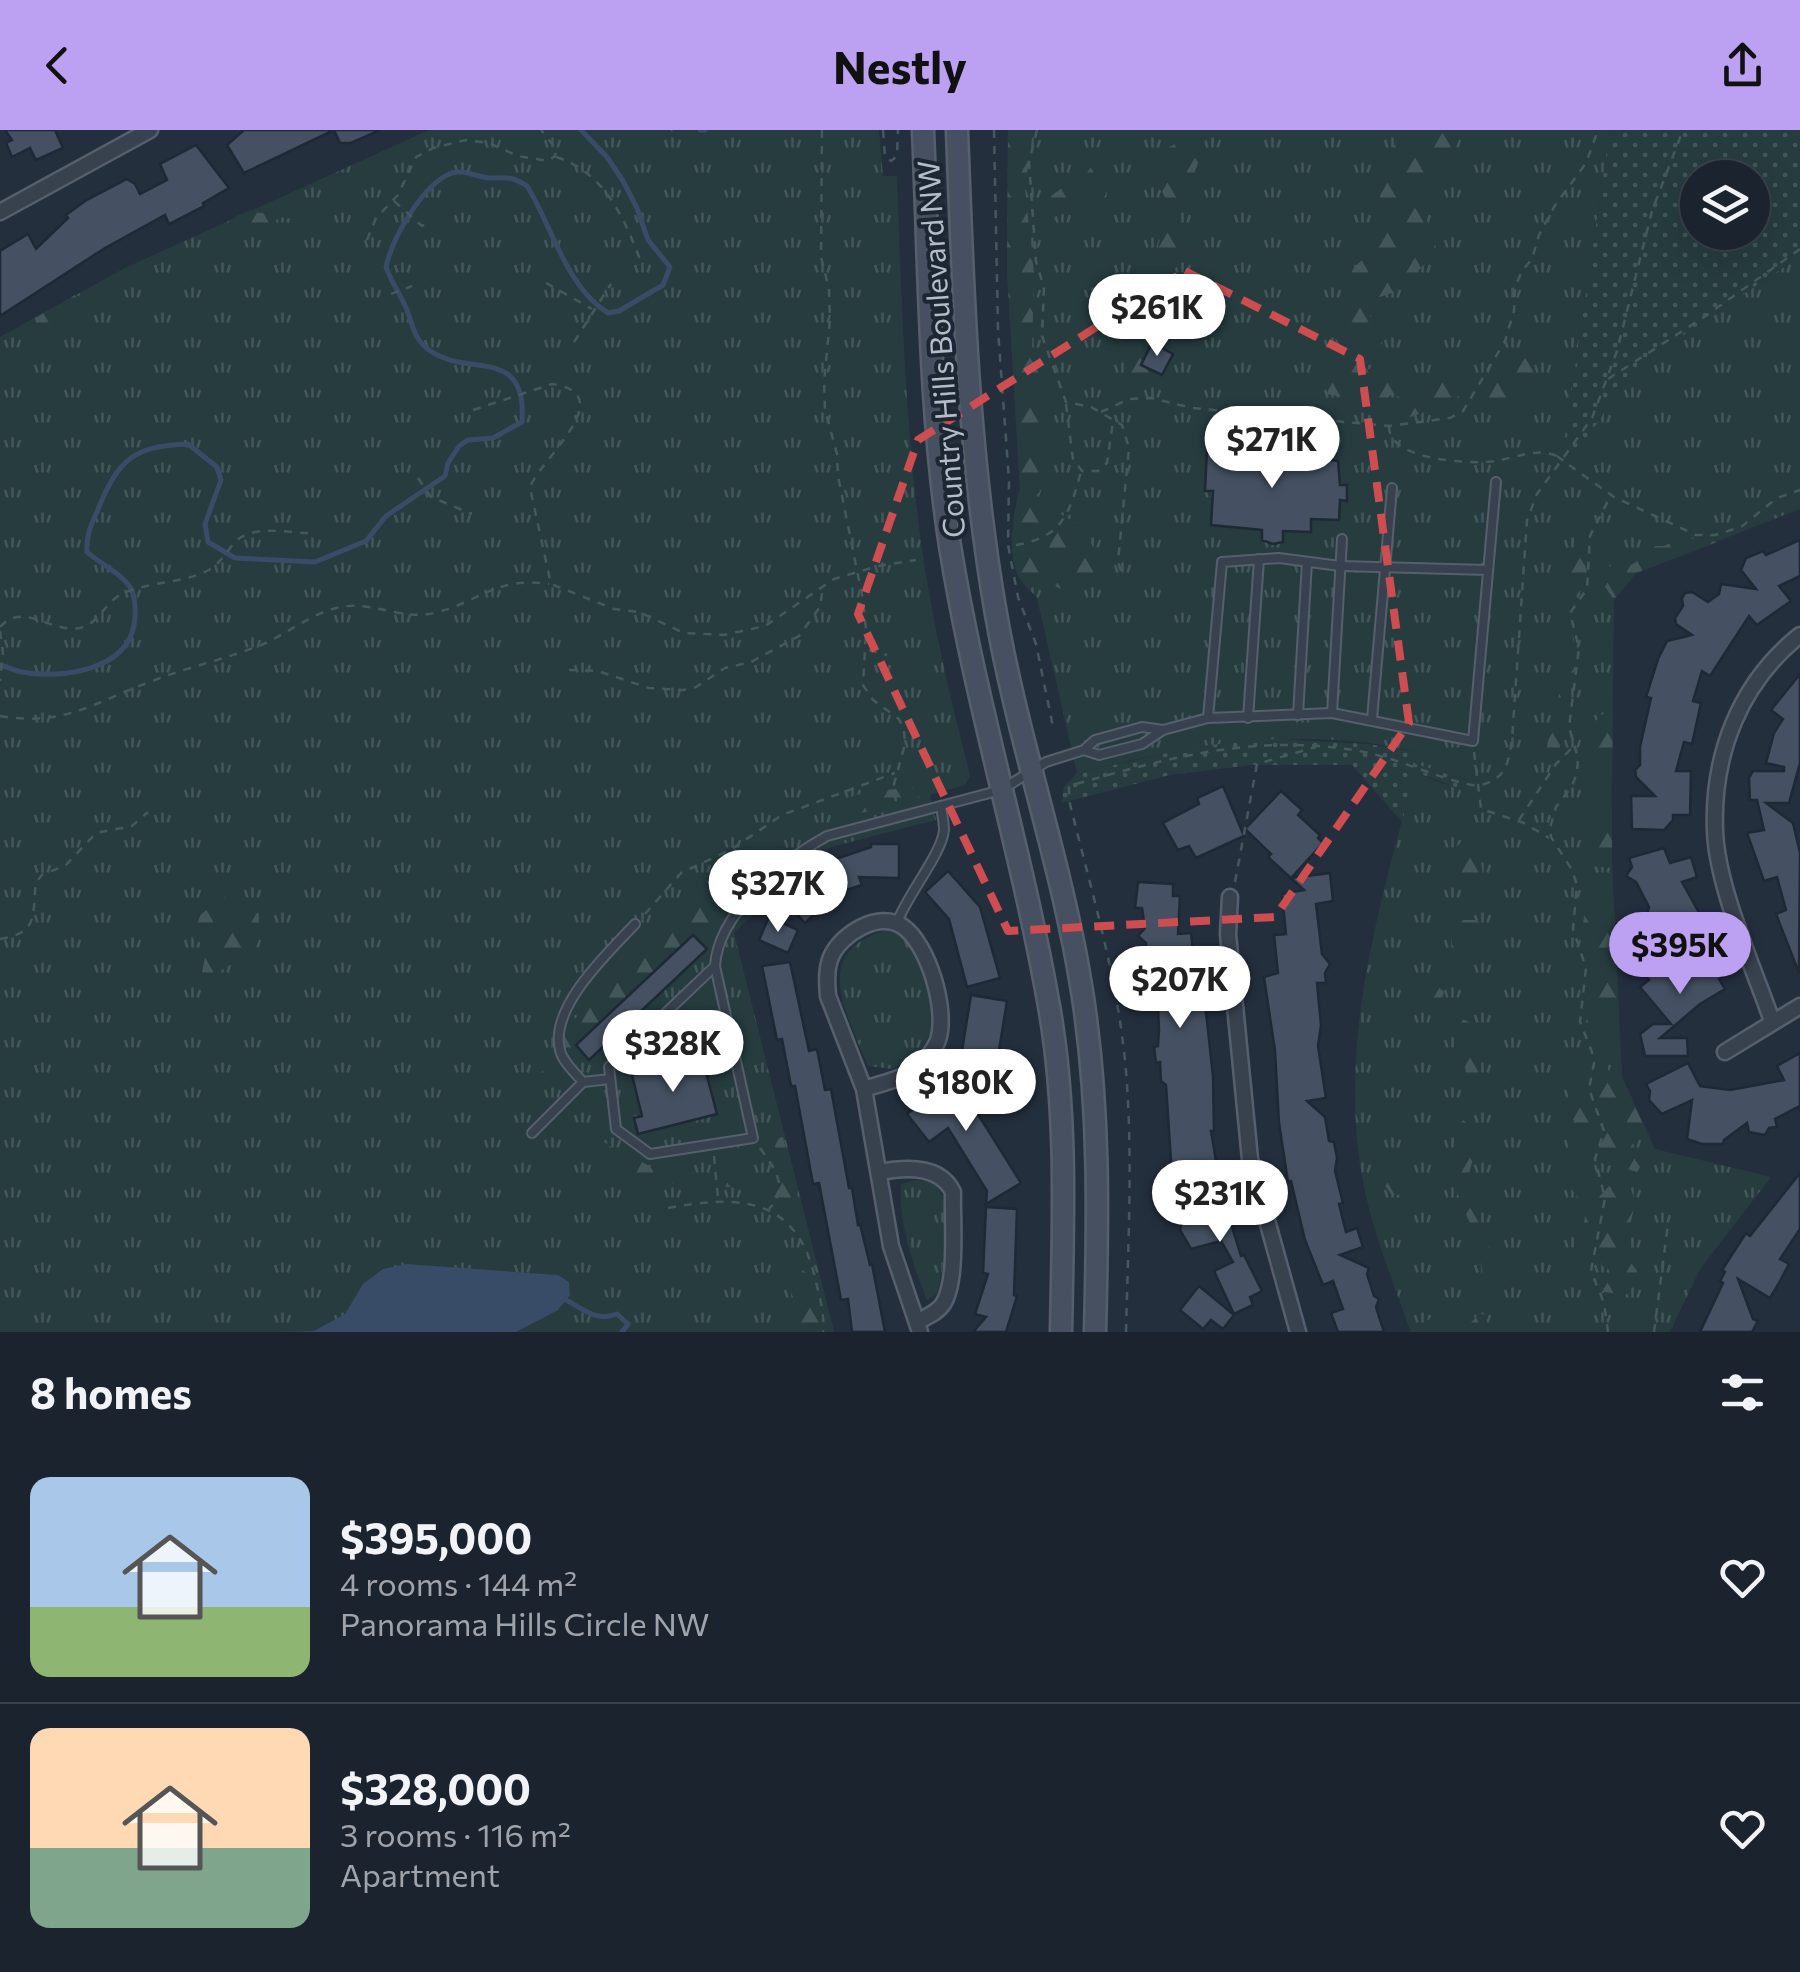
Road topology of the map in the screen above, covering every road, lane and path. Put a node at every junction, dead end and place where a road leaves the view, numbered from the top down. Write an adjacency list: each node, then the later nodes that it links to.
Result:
1 (150, 130): 13 (street)
2 (541, 130): 11 (path)
3 (822, 130): 46 (path)
4 (883, 130): 5 (path)
5 (898, 130)
6 (923, 130): 72 (main road, Country Hills Boulevard NW)
7 (957, 130): 70 (main road, Country Hills Boulevard NW)
8 (994, 130): 63 (path)
9 (1037, 130): 25 (path)
10 (1598, 130): 29 (path)
11 (555, 156): 12 (path); 17 (path)
12 (393, 200): 14 (path); 15 (path)
13 (0, 211)
14 (431, 221)
15 (367, 240)
16 (1800, 249): 24 (path)
17 (641, 262)
18 (546, 283): 22 (path)
19 (610, 284): 22 (path)
20 (412, 286): 21 (path)
21 (392, 294)
22 (593, 310): 23 (path)
23 (574, 342)
24 (1606, 380)
25 (1066, 402): 27 (path); 30 (path)
26 (472, 410): 48 (path)
27 (1101, 412): 28 (path); 29 (path)
28 (1112, 418): 30 (path); 47 (path)
29 (1389, 426): 35 (path, bridge)
30 (1082, 471): 39 (path)
31 (418, 480): 36 (path)
32 (1496, 482): 45 (lane)
33 (1392, 488): 44 (lane)
34 (1800, 490): 35 (path)
35 (1611, 495): 66 (path)
36 (472, 514)
37 (309, 533): 50 (path)
38 (1342, 538): 43 (lane)
39 (1016, 546)
40 (1259, 559): 42 (lane); 60 (lane); 61 (lane)
41 (916, 560): 46 (path)
42 (1307, 562): 43 (lane); 58 (lane)
43 (1340, 566): 44 (lane); 57 (lane)
44 (1385, 568): 45 (lane); 62 (lane)
45 (1488, 570): 65 (lane)
46 (857, 573): 49 (path); 52 (path)
47 (1123, 578)
48 (551, 584): 49 (path); 59 (path)
49 (823, 586): 54 (path)
50 (0, 629): 55 (path)
51 (1800, 635): 84 (street)
52 (866, 649): 53 (path); 69 (path)
53 (886, 655)
54 (569, 670)
55 (1, 671): 56 (path)
56 (0, 681)
57 (1332, 713): 58 (lane); 62 (lane)
58 (1298, 715): 61 (lane)
59 (0, 716)
60 (1208, 718): 61 (lane); 64 (lane)
61 (1248, 718)
62 (1372, 719): 65 (lane)
63 (1053, 728)
64 (1163, 730): 68 (lane); 68 (lane)
65 (1473, 741): 76 (path)
66 (1575, 745): 76 (path); 77 (path)
67 (1322, 746): 78 (path)
68 (1084, 750): 70 (lane)
69 (896, 773): 75 (path); 80 (path)
70 (1030, 773): 72 (lane); 100 (main road, Country Hills Boulevard NW)
71 (1069, 786): 101 (path)
72 (1001, 790): 73 (lane); 99 (main road, Country Hills Boulevard NW)
73 (941, 806): 75 (lane); 79 (lane)
74 (148, 812): 81 (path)
75 (900, 816): 82 (lane)
76 (1518, 821): 77 (path)
77 (1553, 840): 103 (path)
78 (1230, 897): 102 (street)
79 (897, 923): 88 (street); 88 (street)
80 (636, 924): 87 (lane)
81 (0, 939)
82 (715, 966): 86 (lane); 90 (lane)
83 (1800, 1006): 84 (street)
84 (1772, 1022): 85 (street)
85 (1725, 1052)
86 (610, 1079): 87 (lane); 91 (lane)
87 (583, 1082): 89 (lane)
88 (864, 1089): 92 (street)
89 (532, 1133)
90 (753, 1138): 91 (lane); 95 (path)
91 (713, 1146): 93 (path)
92 (880, 1172): 97 (street); 97 (street)
93 (718, 1199): 94 (path); 95 (path)
94 (668, 1208)
95 (768, 1210): 98 (path)
96 (1668, 1224): 104 (path)
97 (918, 1327)
98 (823, 1332)
99 (1060, 1332)
100 (1095, 1332)
101 (1126, 1332)
102 (1298, 1332)
103 (1608, 1332)
104 (1654, 1332)

